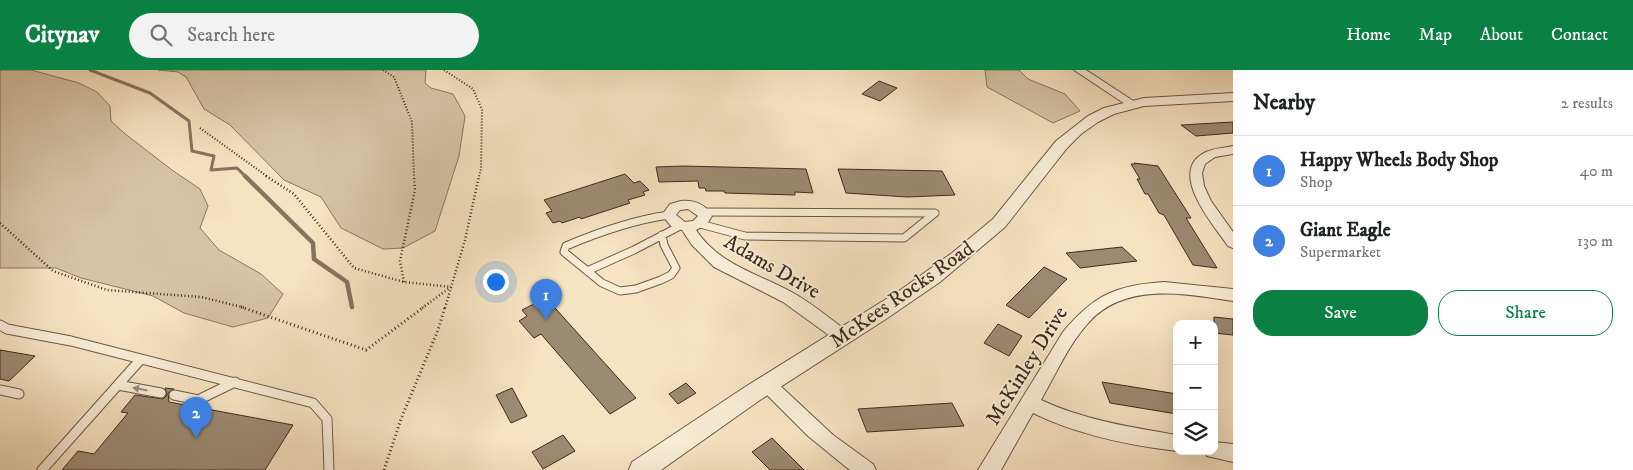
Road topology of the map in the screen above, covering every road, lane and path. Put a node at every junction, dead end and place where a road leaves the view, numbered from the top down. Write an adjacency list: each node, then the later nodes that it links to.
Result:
1 (383, 70): 14 (path)
2 (444, 70): 15 (path)
3 (1079, 70): 5 (street)
4 (1233, 97): 5 (street, McKees Rocks Road)
5 (1132, 104): 18 (street, McKees Rocks Road)
6 (200, 128): 14 (path)
7 (1233, 150): 12 (street)
8 (669, 215): 9 (street, Adams Drive); 9 (street); 13 (lane)
9 (693, 222): 9 (lane); 11 (lane); 18 (street, Adams Drive)
10 (0, 223): 15 (path)
11 (662, 235): 13 (lane); 13 (lane)
12 (1233, 243)
13 (587, 271)
14 (404, 282): 15 (path)
15 (451, 287): 34 (path)
16 (1233, 295): 27 (street, McKinley Drive)
17 (0, 325): 19 (lane)
18 (843, 337): 22 (street, McKees Rocks Road)
19 (141, 359): 20 (lane); 21 (lane)
20 (235, 382): 26 (lane); 33 (lane)
21 (118, 384): 24 (lane, one-way to 21); 32 (lane)
22 (767, 384): 31 (street, McKees Rocks Road); 35 (street)
23 (0, 390): 25 (lane)
24 (161, 393)
25 (20, 394)
26 (174, 395)
27 (1030, 403): 28 (street); 36 (street, McKinley Drive)
28 (1173, 442)
29 (1218, 451): 30 (street)
30 (1233, 453)
31 (654, 466)
32 (42, 470)
33 (329, 470)
34 (384, 470)
35 (866, 470)
36 (988, 470)

